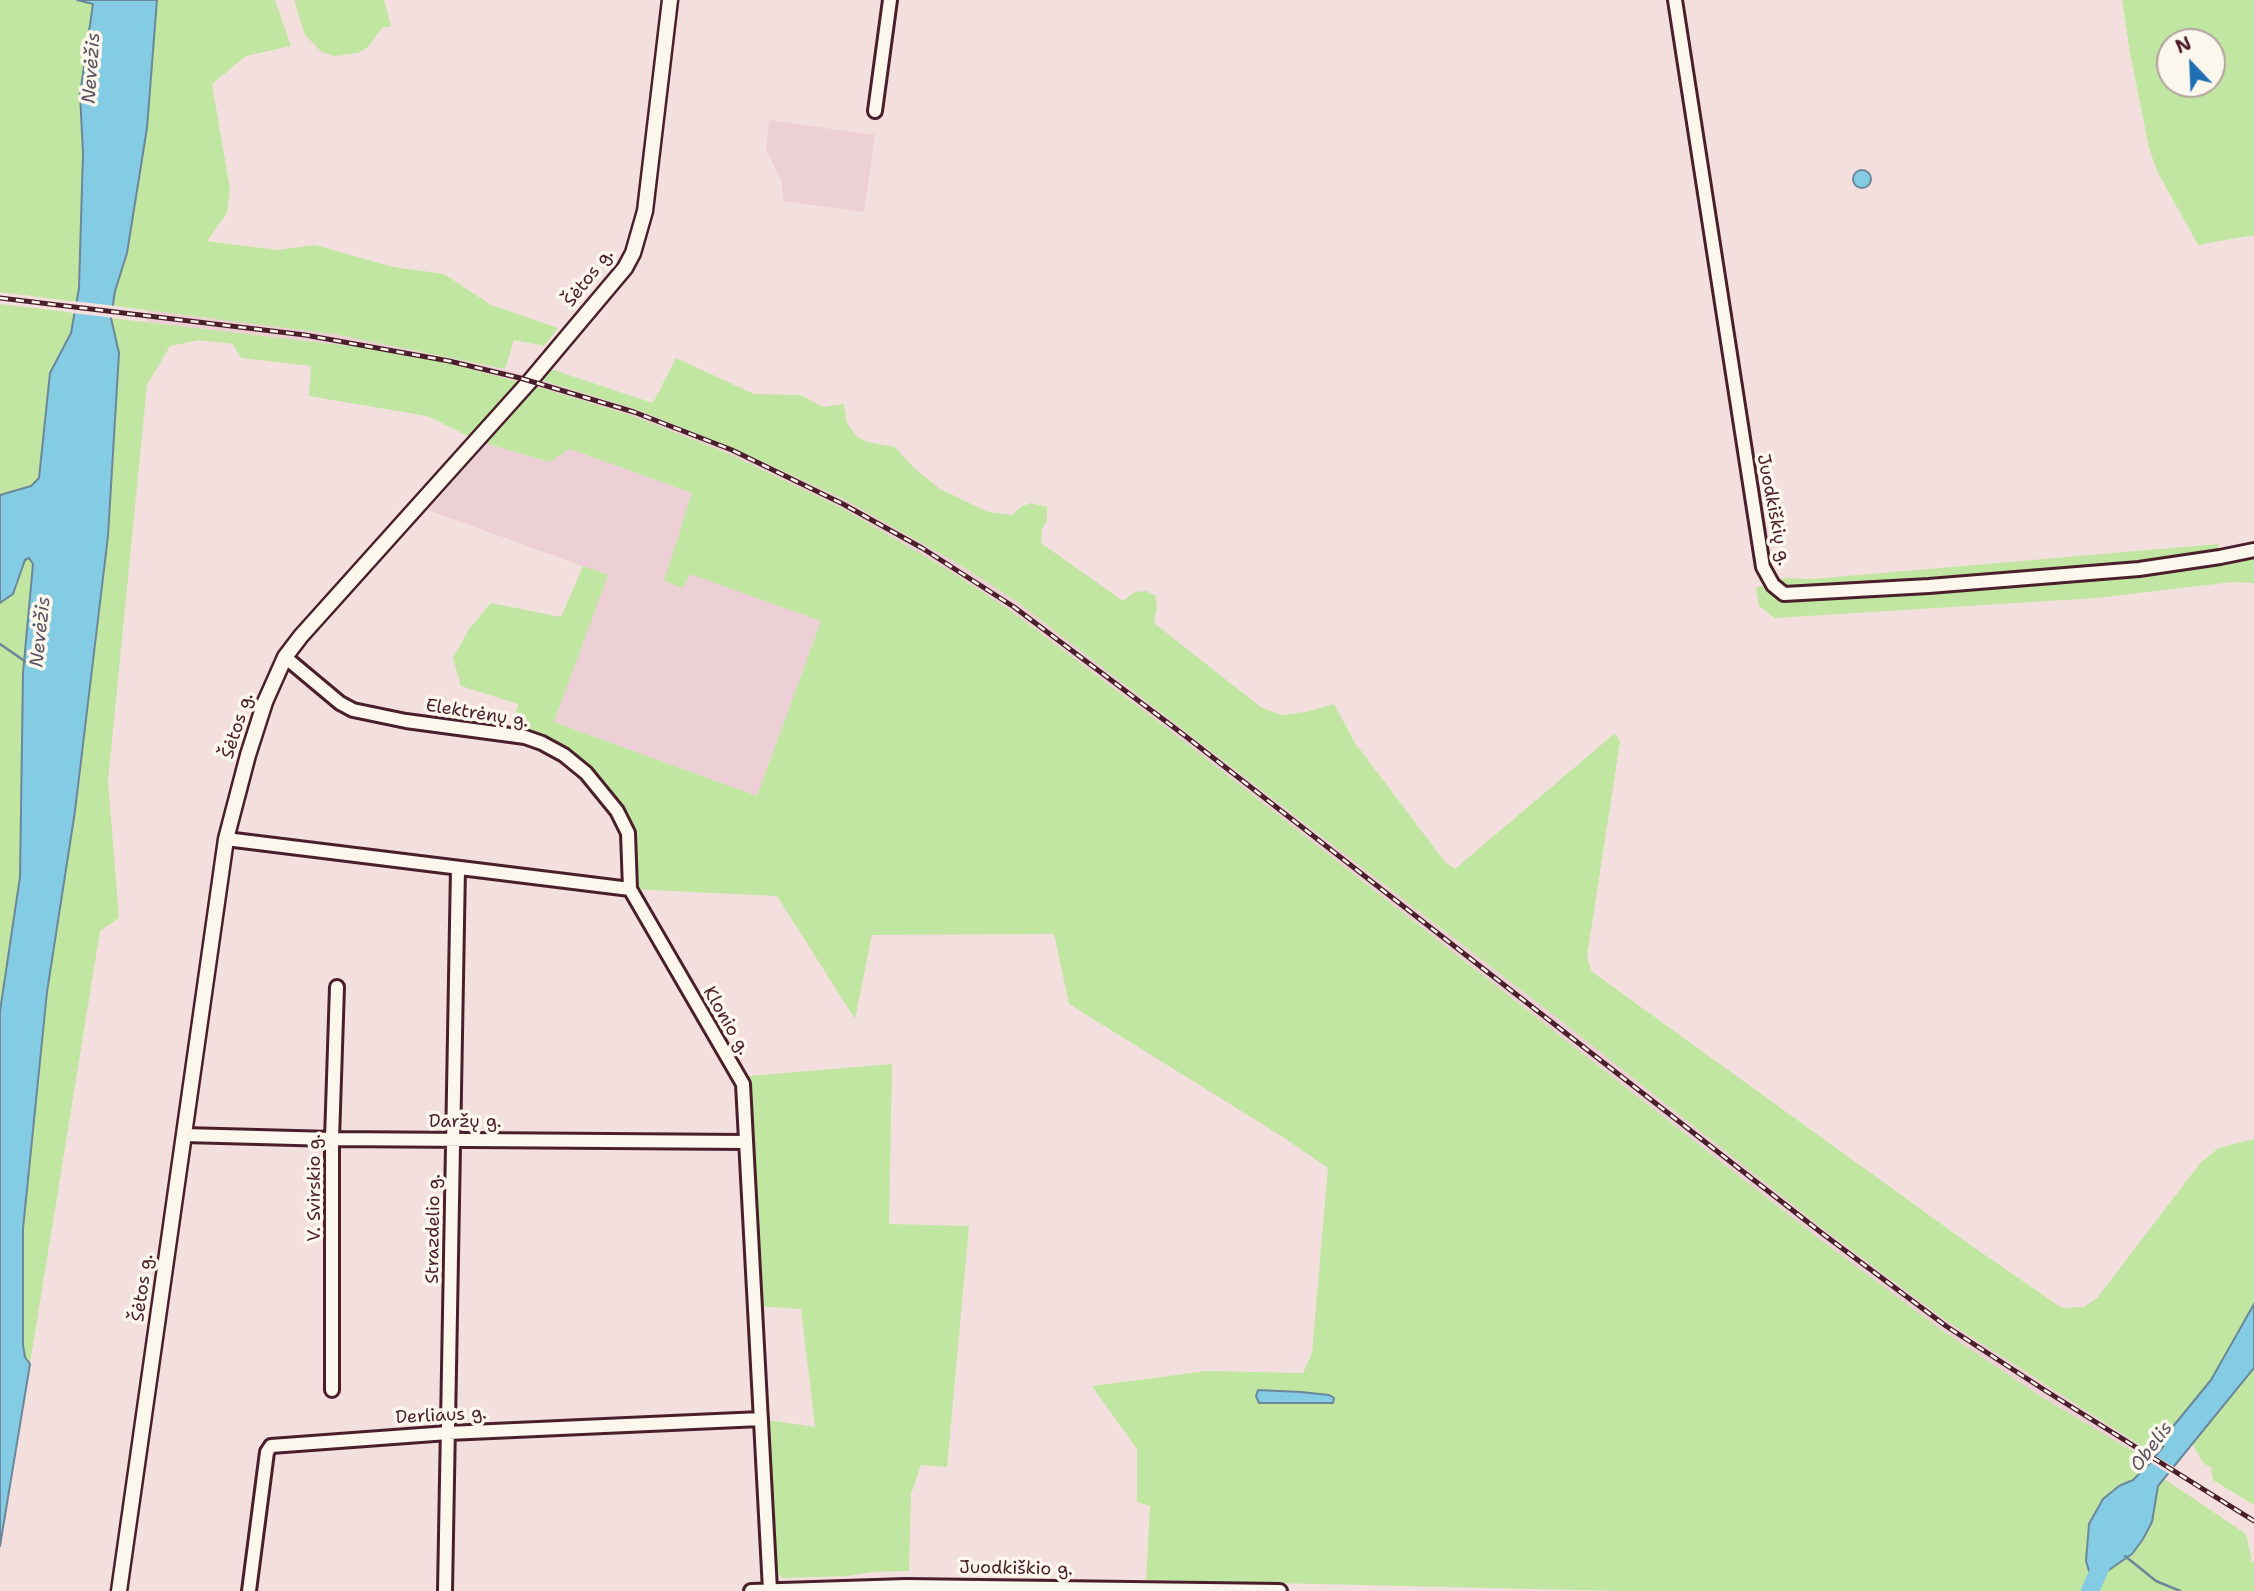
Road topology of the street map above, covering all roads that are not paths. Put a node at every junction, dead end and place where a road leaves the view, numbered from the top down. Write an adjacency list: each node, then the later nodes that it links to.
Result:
1 (670, 0): 6 (main road, Šėtos g.)
2 (890, 0): 4 (street)
3 (1675, 0): 5 (street, Juodkiškių g.)
4 (875, 111)
5 (2254, 550)
6 (285, 657): 7 (main road, Šėtos g.); 9 (street, Elektrėnų g.)
7 (226, 839): 8 (street); 11 (main road, Šėtos g.)
8 (458, 869): 9 (street); 13 (street, Strazdelio g.)
9 (631, 889): 14 (street, Klonio g.)
10 (337, 986): 12 (street, V. Svirskio g.)
11 (184, 1135): 12 (street, Daržų g.); 20 (main road, Šėtos g.)
12 (332, 1139): 13 (street, Daržų g.); 15 (street, V. Svirskio g.)
13 (454, 1139): 14 (street, Daržų g.); 17 (street, Strazdelio g.)
14 (746, 1142): 16 (street, Klonio g.)
15 (332, 1390)
16 (761, 1419): 17 (street, Derliaus g.); 18 (street, Klonio g.)
17 (448, 1433): 21 (street, Derliaus g.); 22 (street, Strazdelio g.)
18 (770, 1590): 19 (street, Juodkiškio g.); 23 (street, Juodkiškio g.)
19 (823, 1590): 24 (street, Juodkiškio g.)
20 (119, 1591)
21 (248, 1591)
22 (445, 1591)
23 (751, 1591)
24 (1280, 1591)

